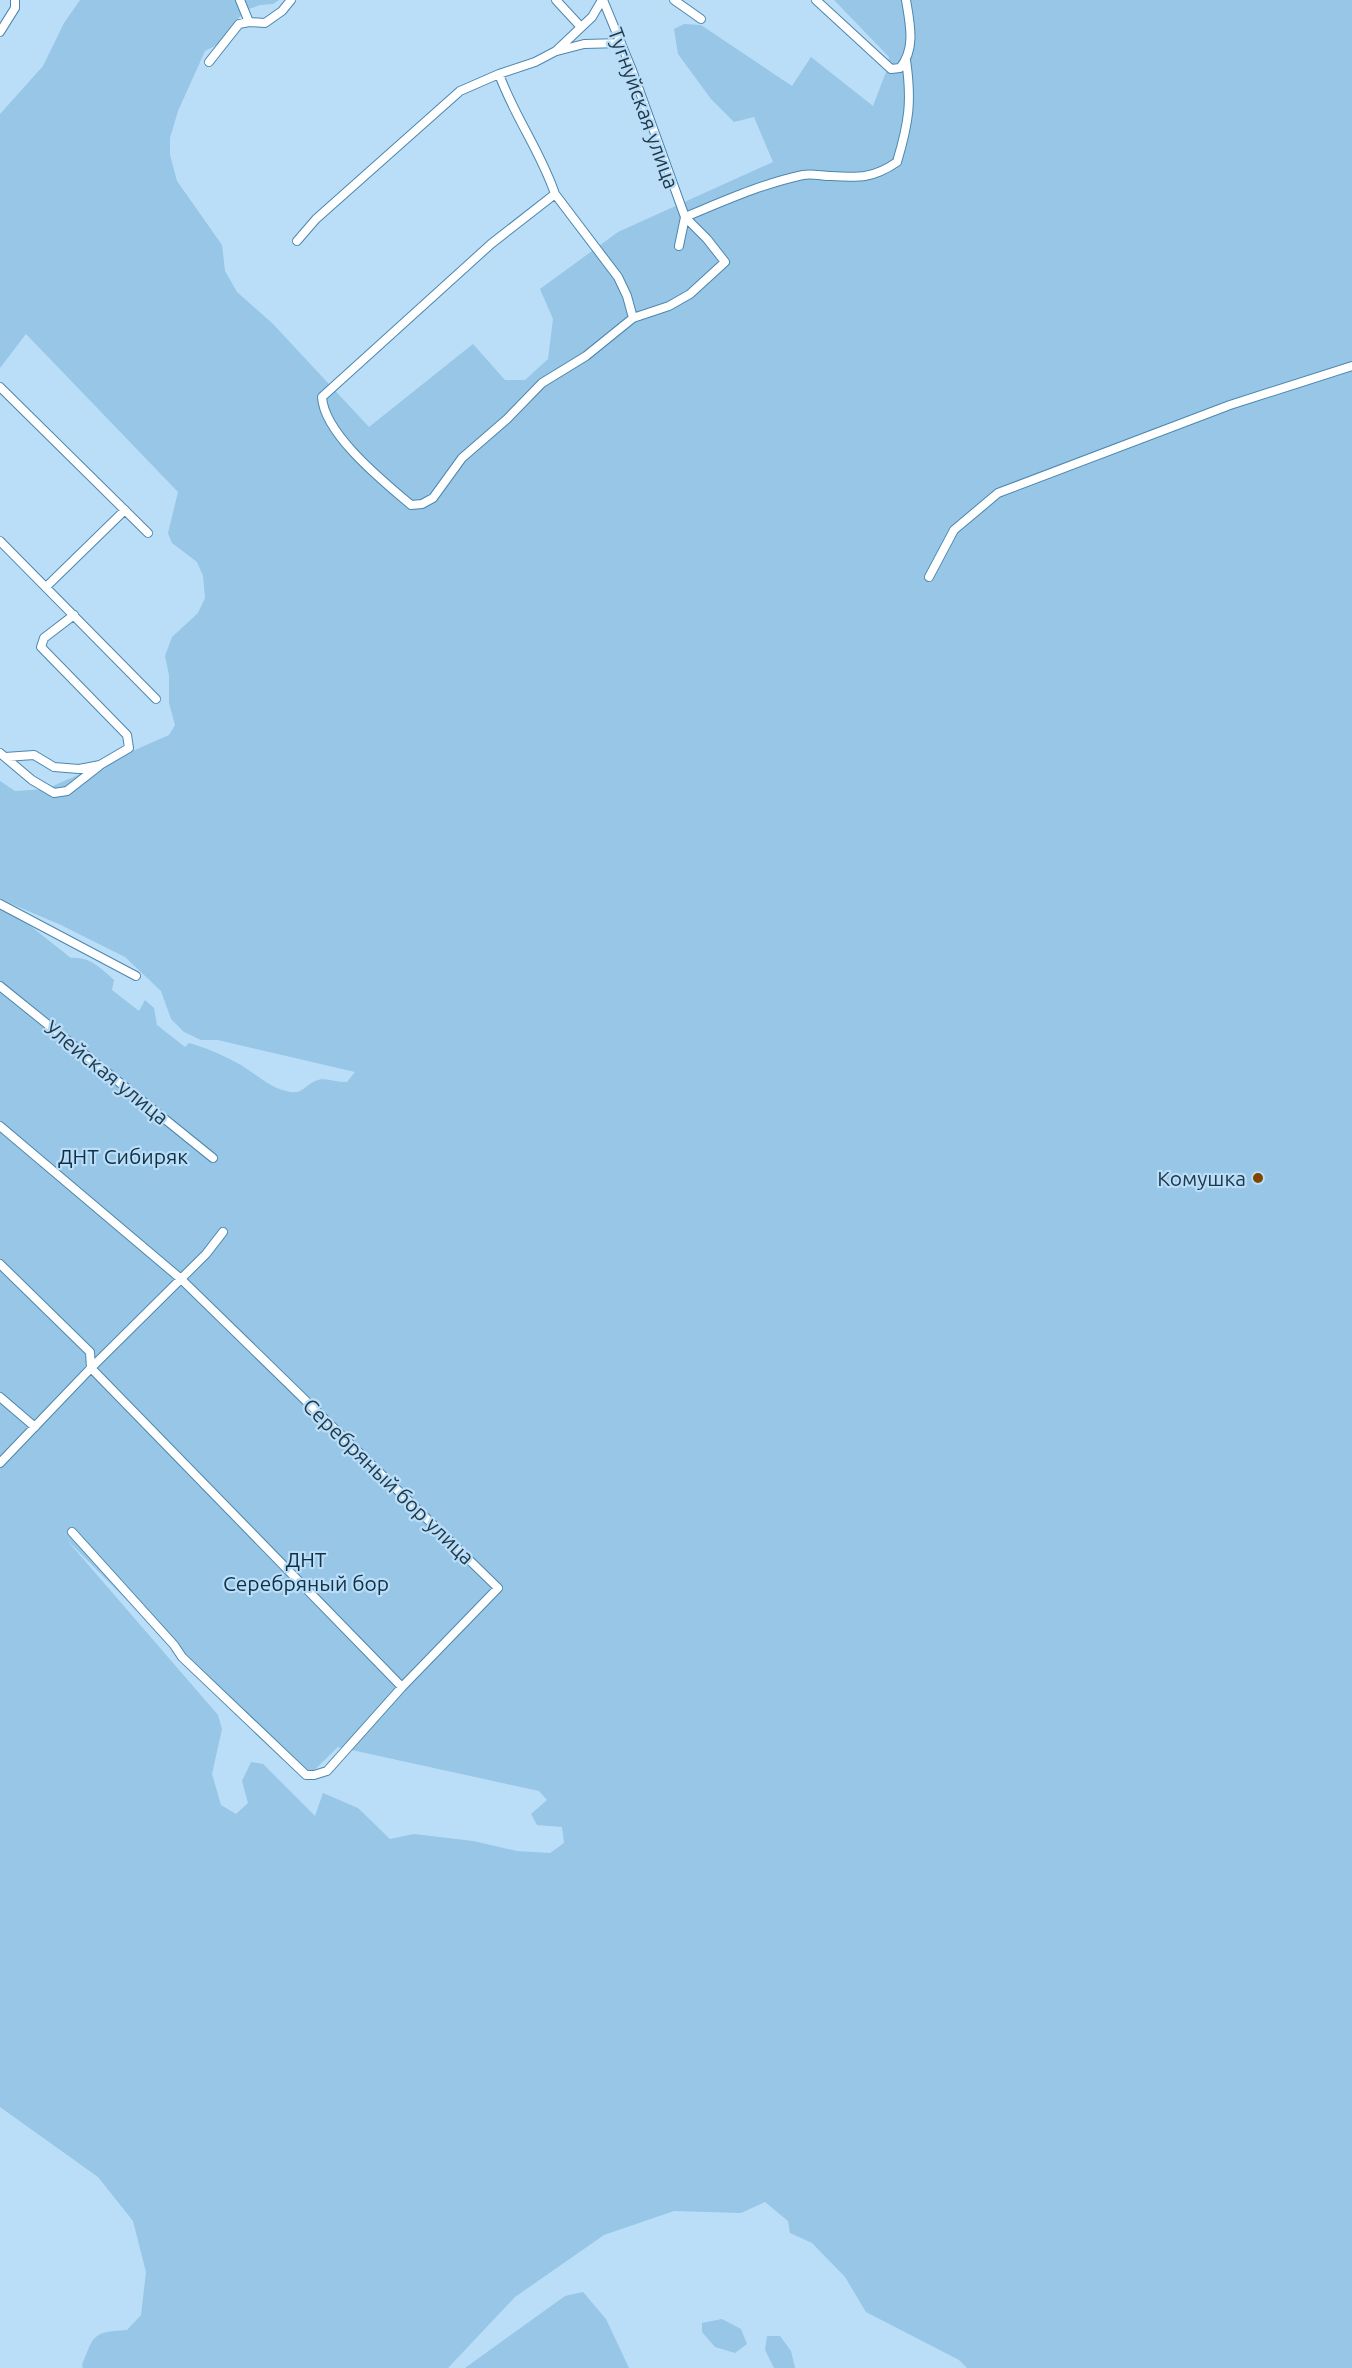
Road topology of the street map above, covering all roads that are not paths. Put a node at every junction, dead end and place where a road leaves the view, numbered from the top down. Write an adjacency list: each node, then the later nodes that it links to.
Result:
1 (15, 0): 12 (street)
2 (240, 0): 10 (street)
3 (291, 0): 10 (street)
4 (556, 0): 11 (street)
5 (602, 0): 11 (street); 13 (street, Тугнуйская улица)
6 (674, 0): 9 (street)
7 (816, 0): 15 (street)
8 (906, 0): 15 (street)
9 (701, 19)
10 (249, 22): 16 (street)
11 (581, 27): 14 (street)
12 (0, 32)
13 (621, 43): 14 (street); 19 (street, Тугнуйская улица)
14 (556, 51): 17 (street)
15 (906, 60): 19 (street)
16 (209, 62)
17 (499, 74): 18 (street); 20 (street)
18 (555, 194): 22 (street); 22 (street)
19 (685, 217): 21 (street); 22 (street)
20 (297, 241)
21 (680, 246)
22 (633, 318)
23 (1352, 366): 28 (street)
24 (0, 387): 25 (street)
25 (125, 510): 26 (street); 29 (street)
26 (148, 533)
27 (0, 542): 29 (street)
28 (929, 577)
29 (46, 587): 30 (street)
30 (74, 615): 31 (street); 33 (street)
31 (156, 699)
32 (3, 755): 33 (street); 33 (street)
33 (100, 765)
34 (0, 904): 35 (street)
35 (136, 976)
36 (0, 986): 38 (street, Улейская улица)
37 (0, 1126): 41 (street)
38 (213, 1158)
39 (223, 1232): 41 (street)
40 (0, 1264): 42 (street)
41 (181, 1279): 42 (street); 47 (street, Серебряный бор улица)
42 (91, 1368): 44 (street); 47 (street)
43 (0, 1397): 44 (street)
44 (35, 1427): 45 (street)
45 (0, 1463)
46 (72, 1532): 47 (street, Серебряный бор улица)
47 (402, 1687)

